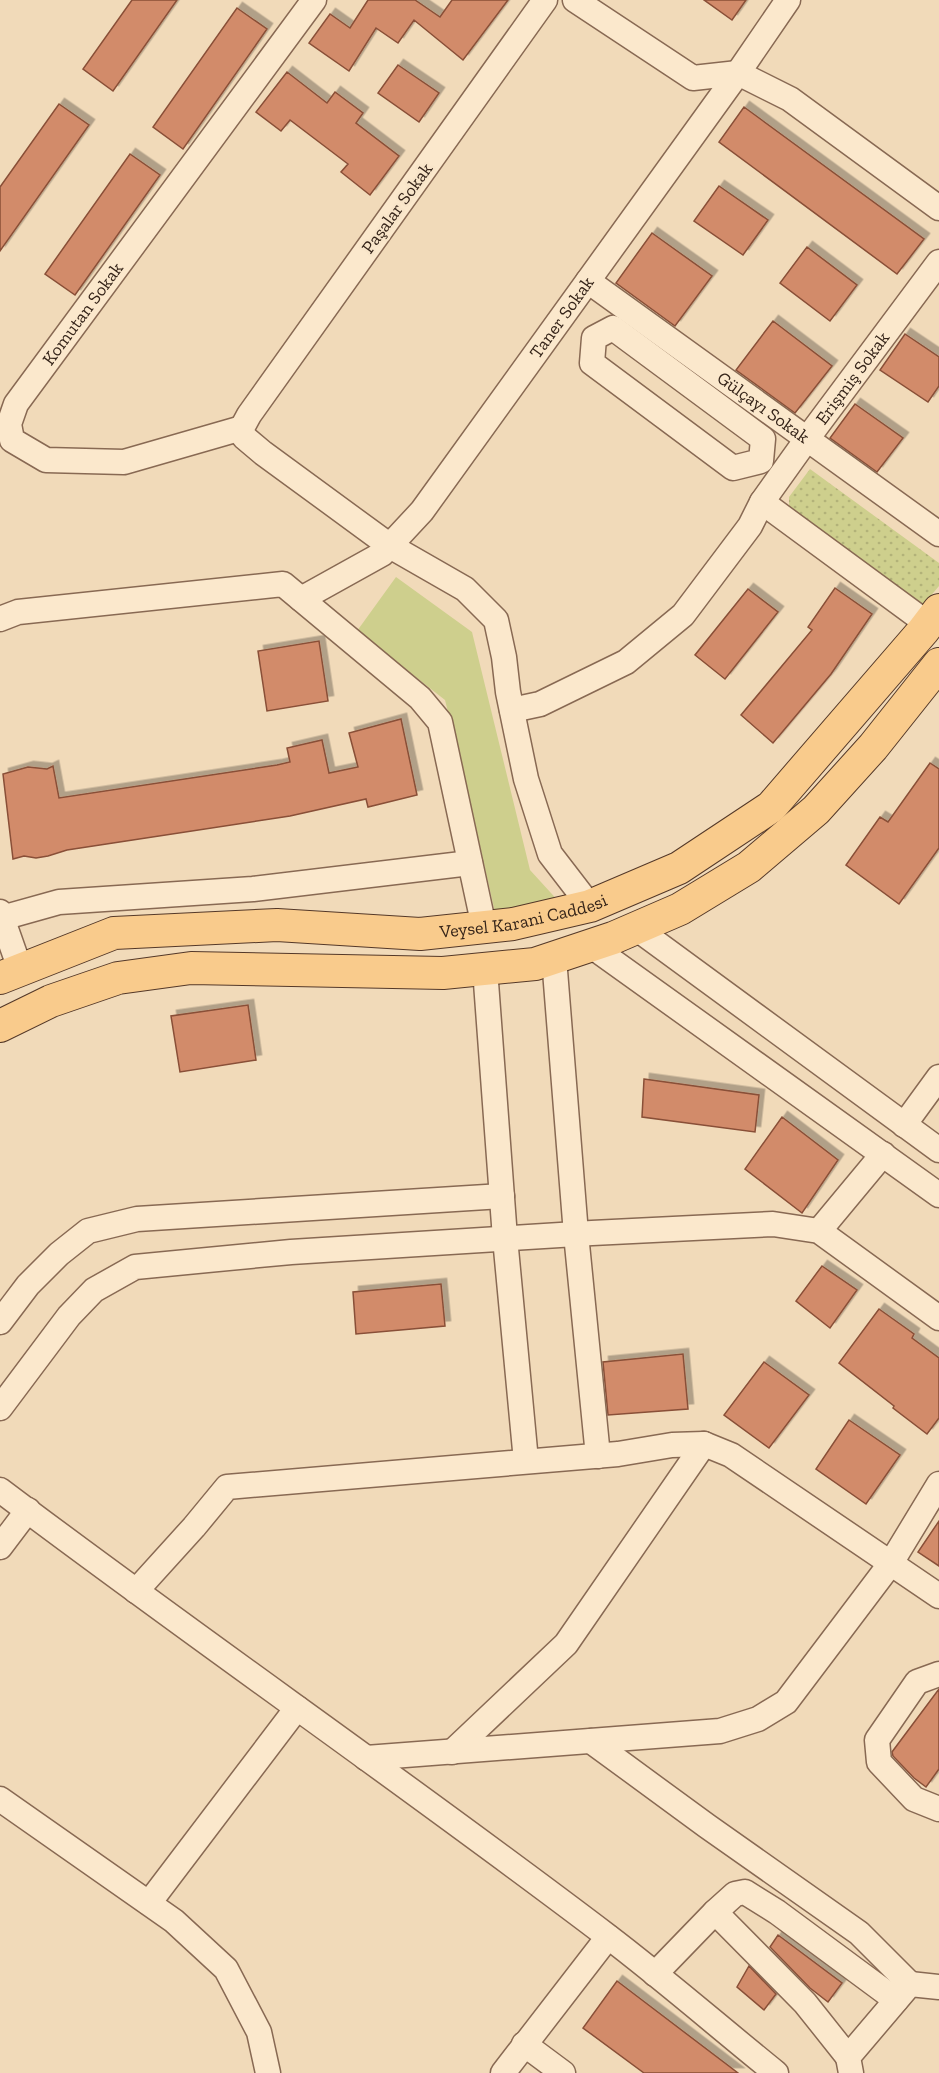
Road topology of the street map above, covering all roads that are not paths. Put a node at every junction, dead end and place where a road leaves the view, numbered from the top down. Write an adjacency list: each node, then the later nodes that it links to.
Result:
1 (314, 0): 11 (street, Komutan Sokak)
2 (545, 0): 11 (street, Paşalar Sokak)
3 (575, 0): 5 (street)
4 (788, 0): 5 (street, Taner Sokak)
5 (738, 74): 6 (street); 8 (street, Taner Sokak)
6 (939, 208)
7 (939, 262): 12 (street, Erişmiş Sokak)
8 (588, 281): 9 (street, Taner Sokak); 12 (street, Gülçayı Sokak)
9 (563, 315): 10 (street); 17 (street, Taner Sokak)
10 (594, 338): 13 (street); 13 (street)
11 (246, 422): 17 (street)
12 (807, 439): 14 (street, Erişmiş Sokak); 16 (street, Gülçayı Sokak)
13 (761, 460): 14 (street)
14 (781, 476): 15 (street, Erişmiş Sokak)
15 (762, 502): 19 (street); 22 (street, Erişmiş Sokak)
16 (939, 534)
17 (390, 546): 18 (street, Taner Sokak); 22 (street)
18 (301, 599): 20 (street); 23 (street)
19 (934, 617): 24 (main road, Veysel Karani Caddesi)
20 (0, 619)
21 (939, 664): 27 (main road)
22 (512, 710): 24 (street)
23 (470, 863): 25 (street); 26 (street)
24 (590, 906): 26 (main road, Veysel Karani Caddesi)
25 (1, 915): 31 (street)
26 (484, 927): 31 (main road, Veysel Karani Caddesi)
27 (636, 928): 28 (main road); 34 (street)
28 (590, 945): 29 (main road); 36 (street)
29 (554, 958): 30 (main road); 40 (street)
30 (485, 969): 32 (main road); 38 (street)
31 (10, 974)
32 (0, 1026)
33 (939, 1077): 34 (street)
34 (904, 1125): 35 (street)
35 (939, 1150)
36 (883, 1154): 37 (street); 39 (street)
37 (939, 1195)
38 (502, 1196): 41 (street); 43 (street)
39 (819, 1231): 40 (street); 42 (street)
40 (576, 1234): 41 (street); 46 (street)
41 (505, 1238): 44 (street); 47 (street)
42 (939, 1318)
43 (0, 1323)
44 (0, 1408)
45 (704, 1444): 46 (street); 52 (street); 58 (street)
46 (597, 1456): 47 (street)
47 (526, 1461): 53 (street)
48 (939, 1484): 52 (street)
49 (0, 1490): 50 (street)
50 (28, 1510): 51 (street); 53 (street)
51 (0, 1547)
52 (891, 1563): 54 (street); 57 (street)
53 (136, 1591): 56 (street)
54 (939, 1596)
55 (939, 1674): 61 (street)
56 (297, 1708): 59 (street); 62 (street)
57 (591, 1741): 58 (street); 67 (street)
58 (452, 1752): 59 (street)
59 (366, 1758): 64 (street)
60 (0, 1800): 62 (street)
61 (939, 1809)
62 (149, 1904): 70 (street)
63 (715, 1912): 65 (street); 67 (street); 69 (street)
64 (608, 1937): 65 (street); 68 (street)
65 (655, 1974): 73 (street)
66 (939, 1987): 67 (street)
67 (903, 1992): 69 (street)
68 (524, 2044): 71 (street); 72 (street)
69 (849, 2065)
70 (268, 2073)
71 (503, 2073)
72 (563, 2073)
73 (776, 2073)

